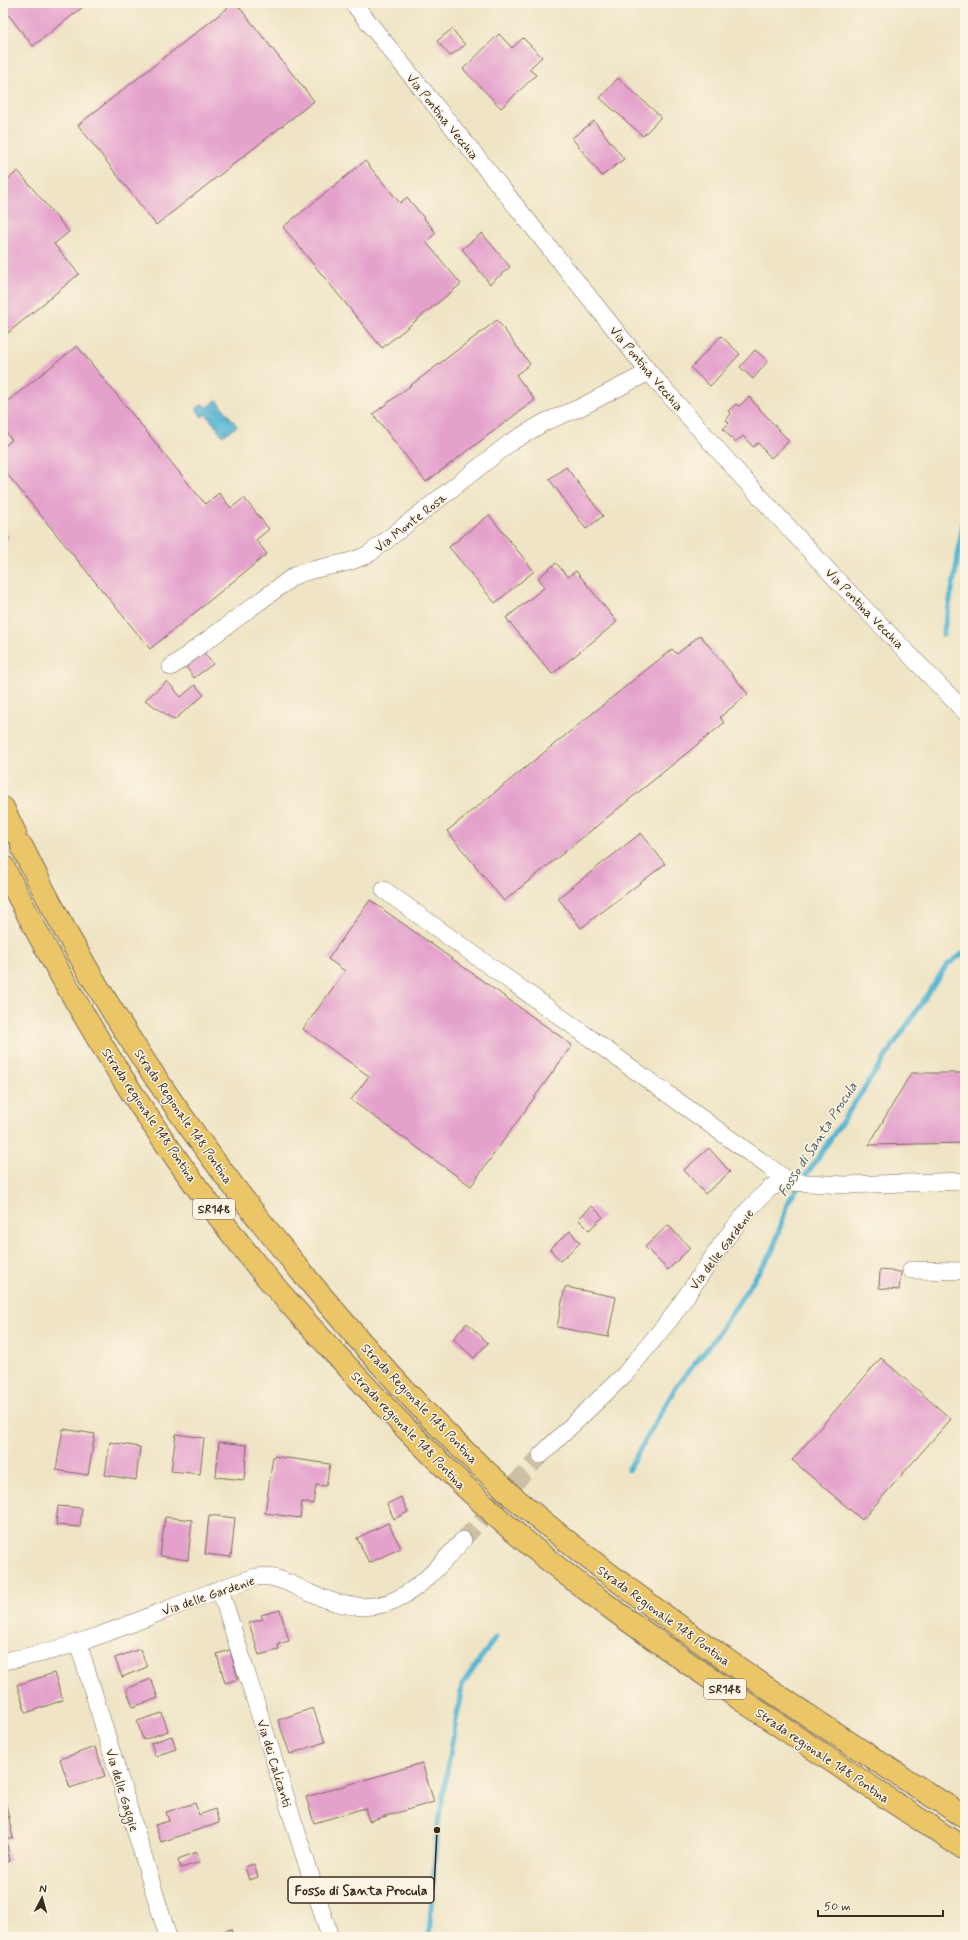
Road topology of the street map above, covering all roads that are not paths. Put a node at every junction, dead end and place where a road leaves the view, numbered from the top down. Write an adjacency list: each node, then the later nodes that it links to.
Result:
1 (353, 3): 2 (street, Via Pontina Vecchia)
2 (649, 372): 3 (street, Via Monte Rosa); 4 (street, Via Pontina Vecchia)
3 (171, 667)
4 (965, 712)
5 (3, 808): 17 (highway, Strada Regionale 148 Pontina / SR148)
6 (3, 866): 18 (highway, Strada regionale 148 Pontina / SR148)
7 (384, 890): 9 (street)
8 (965, 1181): 9 (street, Via delle Gardenie)
9 (790, 1182): 12 (street, Via delle Gardenie)
10 (911, 1270): 11 (street)
11 (965, 1271)
12 (541, 1455)
13 (463, 1540): 14 (street, Via delle Gardenie)
14 (220, 1589): 15 (street, Via delle Gardenie); 20 (street, Via dei Calicanti)
15 (78, 1642): 16 (street, Via delle Gardenie); 19 (street, Via delle Gaggie)
16 (3, 1661)
17 (965, 1817)
18 (965, 1849)
19 (168, 1937)
20 (330, 1937)

